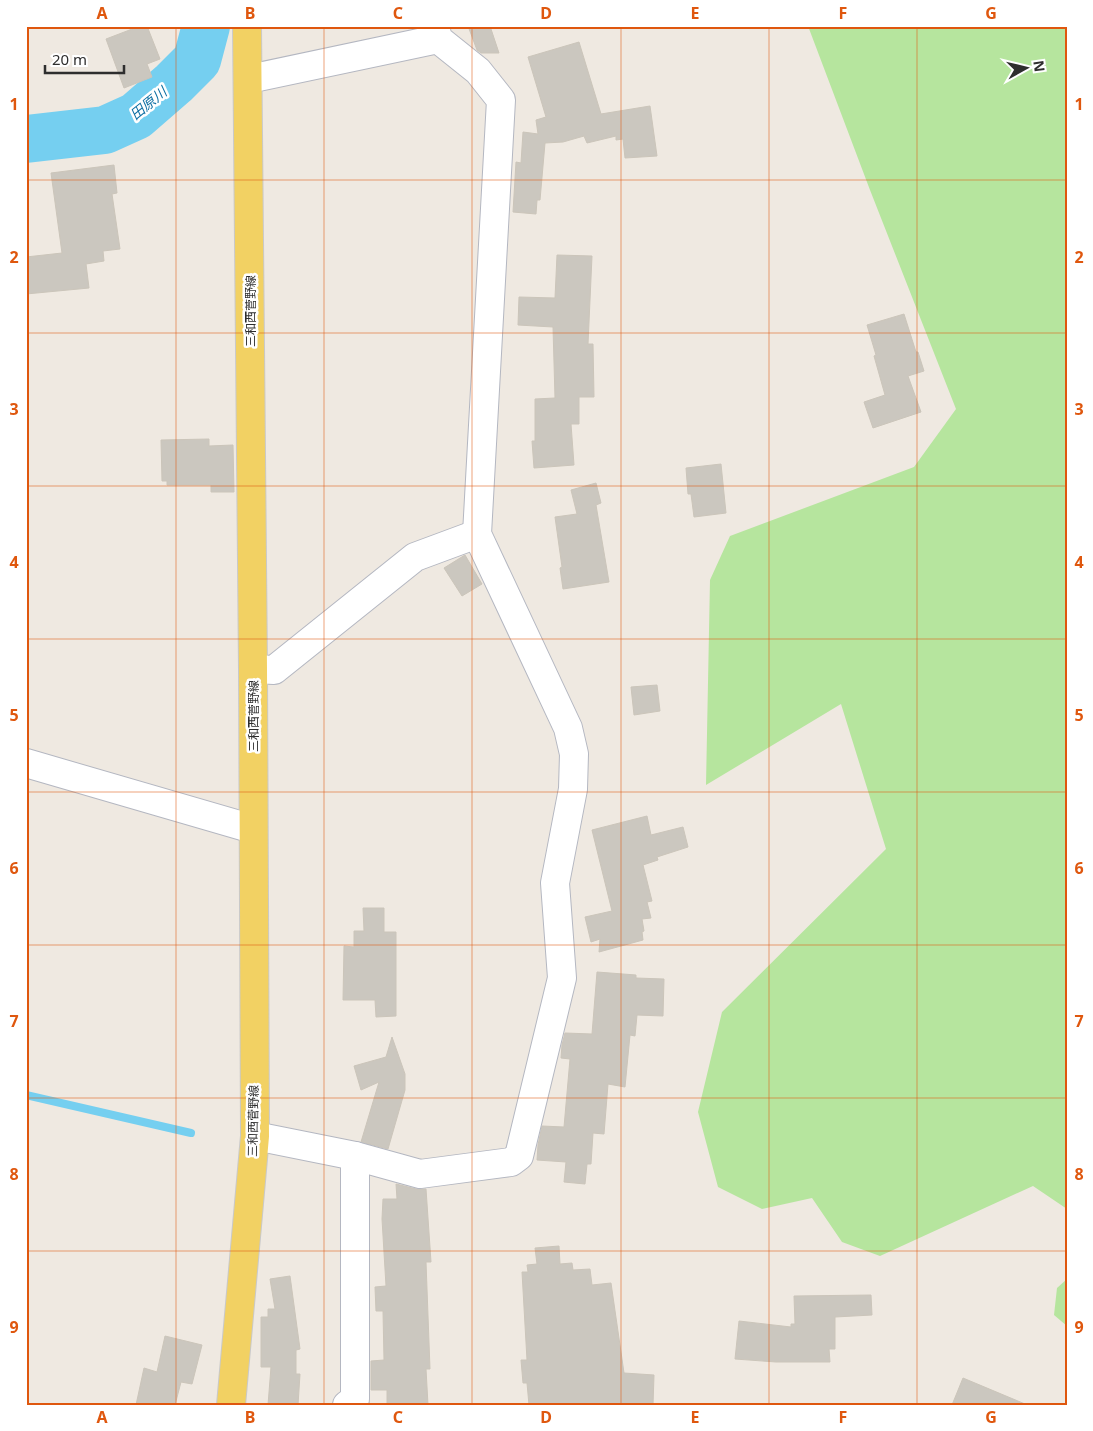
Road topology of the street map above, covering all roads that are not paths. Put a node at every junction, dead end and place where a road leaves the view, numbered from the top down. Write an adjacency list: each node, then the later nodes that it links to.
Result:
1 (248, 26): 3 (main road, 三和西菅野線)
2 (437, 33): 3 (street); 4 (street)
3 (249, 79): 5 (main road, 三和西菅野線)
4 (477, 534): 5 (street); 9 (street)
5 (253, 669): 7 (main road, 三和西菅野線)
6 (26, 763): 7 (street)
7 (253, 829): 8 (main road, 三和西菅野線)
8 (255, 1136): 9 (street); 10 (main road, 三和西菅野線)
9 (355, 1156): 11 (street)
10 (231, 1405)
11 (347, 1405)

